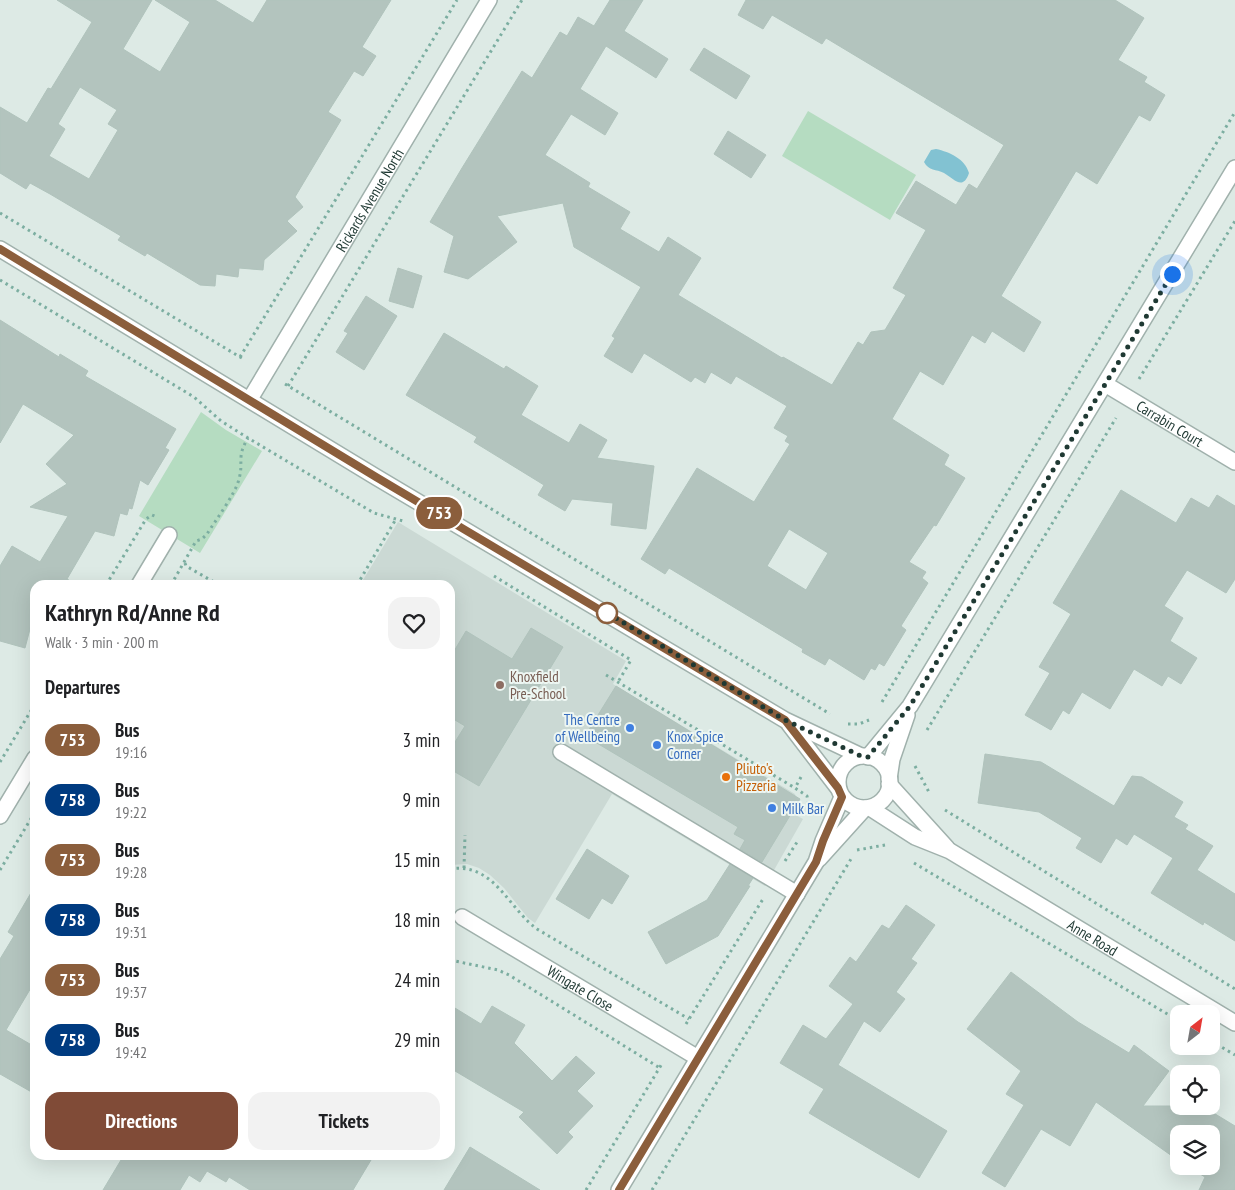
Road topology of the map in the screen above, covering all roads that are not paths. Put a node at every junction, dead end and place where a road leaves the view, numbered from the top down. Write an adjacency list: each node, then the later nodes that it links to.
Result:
1 (489, 0): 5 (street, Rickards Avenue North)
2 (1235, 168): 4 (street)
3 (0, 249): 5 (street)
4 (1105, 384): 6 (street, Carrabin Court); 9 (street)
5 (250, 399): 10 (street)
6 (1235, 462)
7 (169, 535): 8 (street)
8 (142, 580)
9 (910, 706): 12 (street); 14 (street)
10 (785, 720): 12 (street); 15 (street)
11 (560, 752): 20 (street)
12 (864, 757): 14 (street); 15 (street)
13 (30, 766): 17 (street)
14 (889, 782): 16 (street); 18 (street, Anne Road)
15 (840, 792): 16 (street); 19 (street)
16 (868, 808): 18 (street, Anne Road); 19 (street)
17 (0, 816)
18 (950, 851): 22 (street, Anne Road)
19 (816, 862): 20 (street)
20 (797, 894): 23 (street)
21 (462, 917): 23 (street, Wingate Close)
22 (1235, 1023)
23 (698, 1058): 24 (street)
24 (619, 1190)

